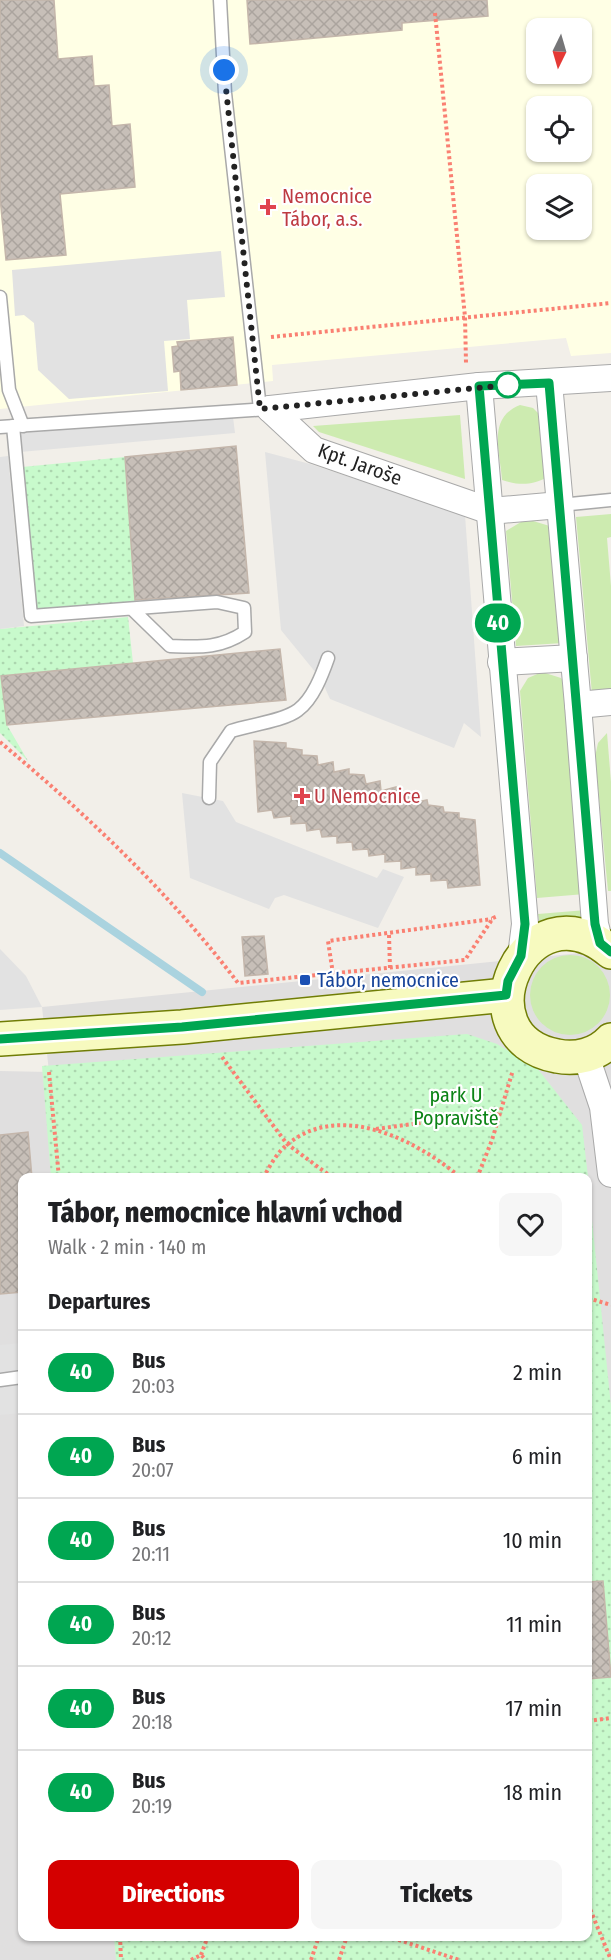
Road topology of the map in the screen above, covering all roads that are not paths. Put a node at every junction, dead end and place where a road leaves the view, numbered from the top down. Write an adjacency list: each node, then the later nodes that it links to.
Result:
1 (220, 0): 6 (lane)
2 (0, 297): 7 (lane)
3 (611, 378): 4 (street)
4 (549, 383): 5 (street); 9 (street)
5 (472, 387): 6 (street); 10 (street)
6 (265, 409): 7 (lane); 10 (street, Kpt. Jaroše)
7 (12, 426): 11 (lane)
8 (611, 500): 9 (lane)
9 (560, 505): 10 (street); 13 (street)
10 (490, 511): 14 (street)
11 (132, 609): 11 (lane)
12 (328, 658): 17 (lane)
13 (574, 658): 14 (street); 16 (street)
14 (501, 662): 19 (street)
15 (611, 702): 16 (street)
16 (578, 705): 18 (street)
17 (209, 798)
18 (605, 948): 19 (street)
19 (521, 956): 20 (street)
20 (506, 995): 21 (street); 22 (street)
21 (0, 1039)
22 (598, 1048): 23 (street)
23 (611, 1174)
24 (18, 1378): 25 (lane)
25 (0, 1380)

